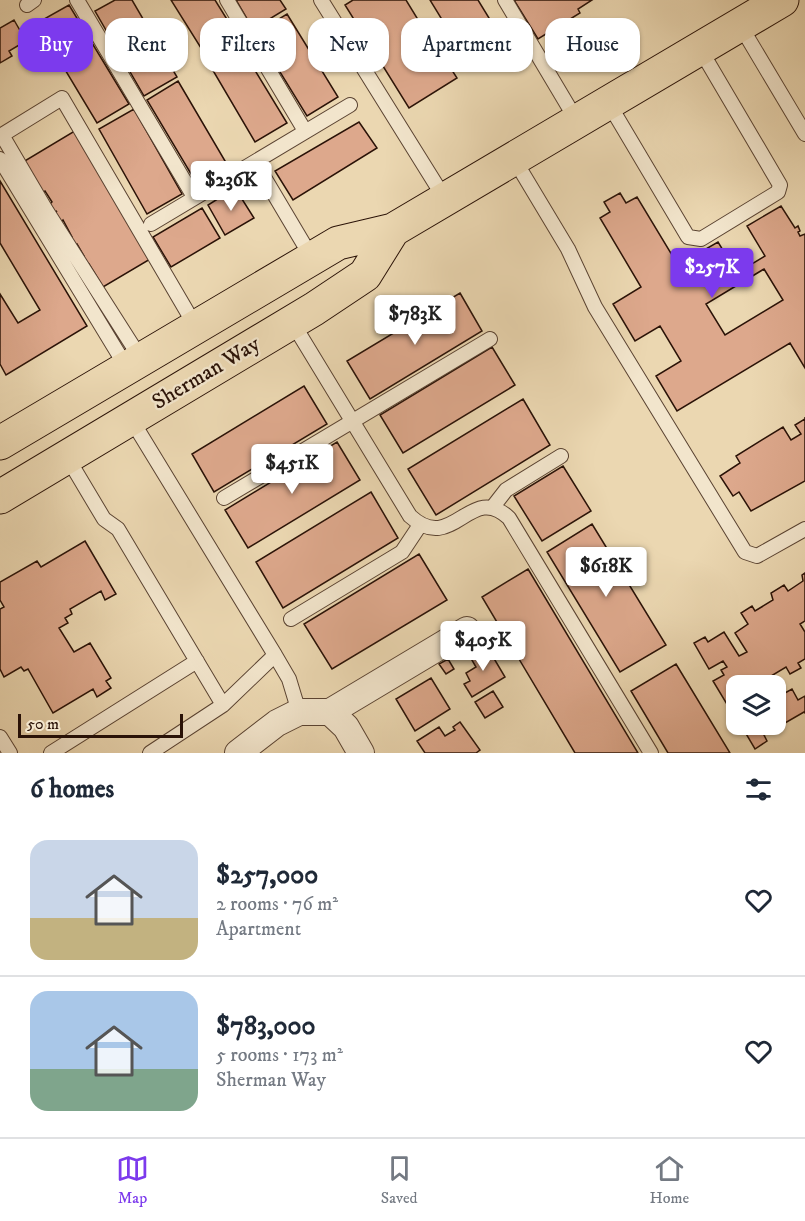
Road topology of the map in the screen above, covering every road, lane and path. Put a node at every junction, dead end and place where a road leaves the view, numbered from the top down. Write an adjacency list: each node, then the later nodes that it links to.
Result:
1 (77, 0): 16 (lane)
2 (227, 0): 11 (lane)
3 (321, 0): 17 (lane)
4 (505, 0): 10 (lane)
5 (782, 0): 6 (main road, Sherman Way)
6 (740, 25): 7 (main road, Sherman Way); 12 (lane)
7 (700, 49): 8 (main road, Sherman Way); 8 (lane)
8 (609, 104): 10 (main road, Sherman Way)
9 (350, 105): 11 (lane)
10 (577, 121): 14 (main road, Sherman Way)
11 (306, 131): 15 (lane)
12 (805, 134)
13 (0, 159): 24 (lane)
14 (514, 159): 17 (main road, Sherman Way); 34 (lane)
15 (255, 162): 16 (lane); 20 (lane)
16 (194, 197): 18 (lane)
17 (445, 199): 19 (main road, Sherman Way)
18 (151, 224)
19 (393, 230): 20 (main road, Sherman Way); 21 (main road, Sherman Way)
20 (312, 258): 22 (main road, Sherman Way)
21 (292, 322): 25 (main road, Sherman Way); 26 (lane)
22 (196, 327): 24 (main road, Sherman Way); 24 (lane)
23 (490, 339): 26 (lane)
24 (134, 364): 27 (main road, Sherman Way)
25 (131, 418): 29 (main road, Sherman Way); 37 (lane)
26 (352, 421): 31 (lane); 33 (lane)
27 (0, 443)
28 (561, 456): 32 (lane)
29 (67, 457): 30 (main road, Sherman Way); 38 (lane)
30 (0, 497)
31 (224, 498)
32 (492, 508): 33 (lane); 48 (lane)
33 (420, 525): 35 (lane)
34 (805, 529)
35 (291, 619)
36 (467, 630): 41 (street)
37 (275, 655): 39 (lane); 40 (lane)
38 (197, 661): 39 (lane); 44 (lane)
39 (223, 705): 45 (lane)
40 (299, 712): 41 (street); 46 (street)
41 (330, 712): 47 (street)
42 (0, 737): 43 (lane)
43 (10, 753)
44 (51, 753)
45 (150, 753)
46 (238, 753)
47 (361, 753)
48 (651, 753)

